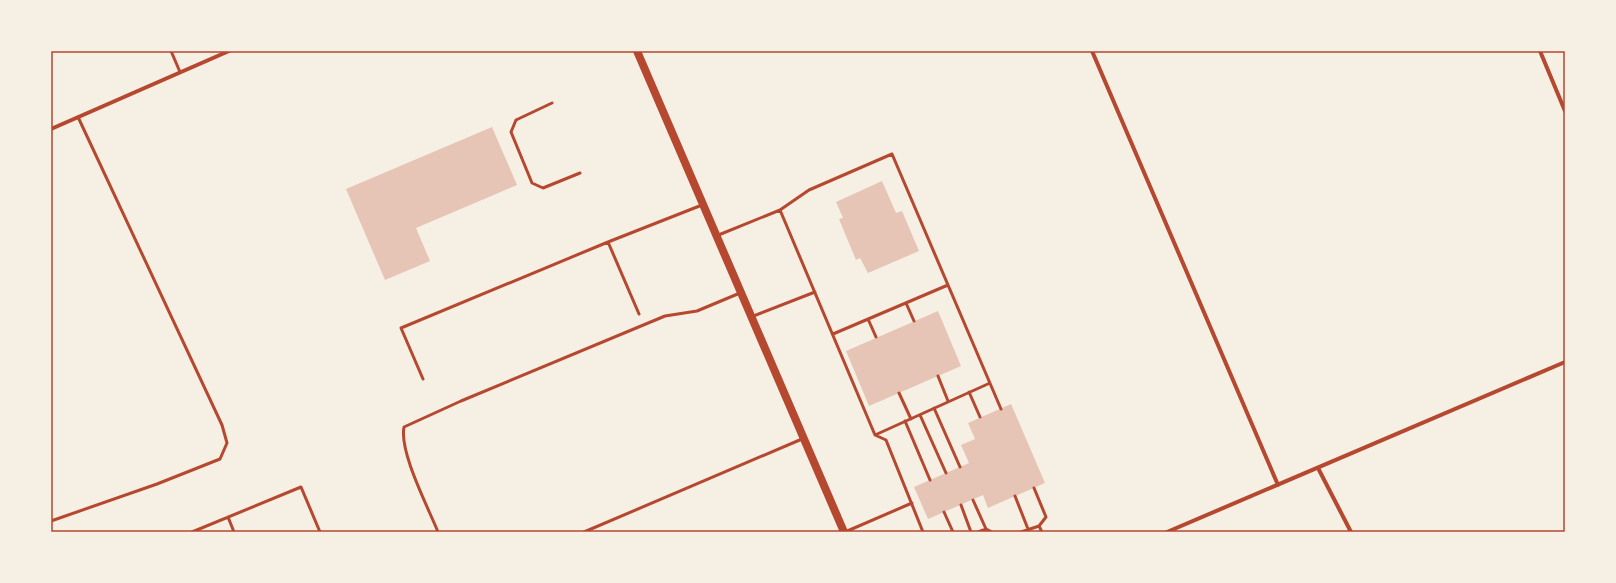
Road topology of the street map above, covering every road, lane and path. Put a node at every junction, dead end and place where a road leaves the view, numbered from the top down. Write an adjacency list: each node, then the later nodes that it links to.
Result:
1 (171, 51): 6 (lane)
2 (228, 51): 6 (street)
3 (637, 51): 12 (main road)
4 (1092, 51): 45 (street)
5 (1540, 51): 8 (street)
6 (180, 72): 9 (street)
7 (552, 104): 11 (lane)
8 (1565, 111)
9 (78, 117): 10 (street); 53 (lane)
10 (51, 129)
11 (580, 173)
12 (702, 205): 14 (main road); 15 (lane)
13 (780, 210): 14 (lane); 16 (lane); 17 (lane)
14 (716, 236): 18 (main road)
15 (608, 242): 20 (lane); 28 (lane)
16 (948, 285): 19 (lane); 29 (lane)
17 (815, 292): 21 (lane); 24 (lane)
18 (740, 293): 21 (main road); 60 (lane)
19 (906, 303): 22 (lane); 23 (lane)
20 (639, 314)
21 (750, 317): 40 (main road)
22 (868, 319): 24 (lane); 25 (lane)
23 (914, 321)
24 (833, 334): 39 (lane)
25 (876, 337)
26 (1565, 362): 42 (street)
27 (938, 376): 32 (lane)
28 (424, 379)
29 (990, 383): 30 (lane); 34 (lane)
30 (969, 392): 32 (lane); 36 (lane)
31 (899, 393): 37 (lane)
32 (948, 402): 33 (lane)
33 (934, 408): 35 (lane); 41 (lane)
34 (1001, 409)
35 (920, 415): 37 (lane); 43 (lane)
36 (980, 417)
37 (911, 419): 38 (lane)
38 (905, 421): 39 (lane); 44 (lane)
39 (875, 435): 49 (lane)
40 (802, 438): 61 (lane); 62 (main road)
41 (960, 467)
42 (1318, 468): 45 (street); 71 (street)
43 (946, 473)
44 (930, 480)
45 (1278, 485): 70 (street)
46 (1034, 488): 54 (lane)
47 (1015, 496): 56 (lane)
48 (973, 500): 55 (lane)
49 (912, 503): 62 (lane); 63 (lane)
50 (960, 505): 65 (lane)
51 (944, 512): 64 (lane)
52 (228, 517): 57 (lane); 58 (lane); 59 (lane)
53 (51, 521)
54 (1039, 526): 56 (lane); 69 (lane)
55 (986, 529): 66 (lane); 67 (lane)
56 (1028, 529): 68 (lane)
57 (192, 532)
58 (234, 532)
59 (320, 532)
60 (438, 532)
61 (584, 532)
62 (844, 532)
63 (923, 532)
64 (953, 532)
65 (972, 532)
66 (978, 532)
67 (992, 532)
68 (1022, 532)
69 (1042, 532)
70 (1168, 532)
71 (1351, 532)

